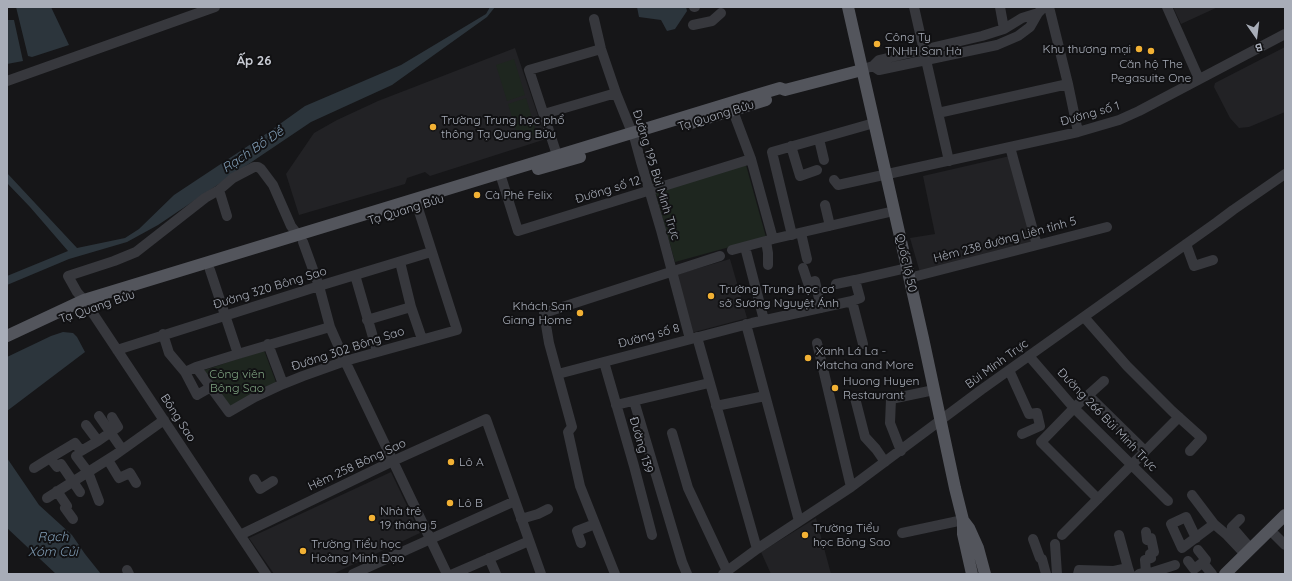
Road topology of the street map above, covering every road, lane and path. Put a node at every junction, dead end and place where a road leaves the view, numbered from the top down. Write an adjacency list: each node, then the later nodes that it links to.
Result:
1 (215, 7): 17 (street)
2 (914, 7): 14 (street)
3 (1000, 7): 11 (street)
4 (1049, 7): 18 (street)
5 (1167, 7): 16 (street)
6 (851, 8): 15 (main road, Quốc lộ 50)
7 (1041, 10): 11 (street, Tạ Quang Bửu); 14 (street, Tạ Quang Bửu)
8 (721, 13): 10 (street)
9 (594, 19): 13 (street, Đường 195 Bùi Minh Trực)
10 (693, 26)
11 (1004, 29): 14 (street, Tạ Quang Bửu)
12 (1285, 34): 16 (street, Đường số 1)
13 (601, 49): 20 (street, Đường 195 Bùi Minh Trực); 23 (street)
14 (925, 55): 15 (street, Tạ Quang Bửu); 22 (street)
15 (867, 68): 19 (main road, Tạ Quang Bửu); 24 (main road, Quốc lộ 50)
16 (1199, 79): 25 (street, Đường số 1)
17 (7, 81)
18 (1068, 84): 22 (street); 25 (street)
19 (785, 90): 21 (main road, Tạ Quang Bửu); 26 (main road, Tạ Quang Bửu)
20 (616, 93): 23 (street); 26 (street, Đường 195 Bùi Minh Trực)
21 (732, 111): 26 (main road, Tạ Quang Bửu); 31 (street)
22 (938, 113): 33 (street)
23 (544, 114): 30 (street)
24 (874, 124): 27 (street); 35 (main road, Quốc lộ 50)
25 (1078, 132): 29 (street, Đường số 1)
26 (633, 137): 30 (main road, Tạ Quang Bửu); 37 (main road, Tạ Quang Bửu); 40 (street, Đường 195 Bùi Minh Trực)
27 (819, 139): 28 (street); 32 (street)
28 (791, 146): 34 (street); 47 (street)
29 (1010, 147): 33 (street, Đường số 1); 51 (street)
30 (557, 155): 41 (main road, Tạ Quang Bửu)
31 (751, 159): 40 (street, Đường số 12); 49 (street)
32 (824, 160)
33 (949, 161): 35 (street, Đường số 1)
34 (817, 170)
35 (886, 174): 38 (street, Đường số 1); 43 (main road, Quốc lộ 50)
36 (1285, 174): 50 (street, Bùi Minh Trực)
37 (502, 180): 40 (street, Đường số 12); 41 (main road, Tạ Quang Bửu)
38 (834, 180)
39 (219, 190): 44 (street); 48 (street); 67 (street, Bông Sao)
40 (650, 190): 60 (street, Đường 195 Bùi Minh Trực)
41 (416, 203): 48 (main road, Tạ Quang Bửu); 54 (street)
42 (825, 205): 45 (street)
43 (894, 211): 45 (street); 61 (main road, Quốc lộ 50)
44 (227, 216)
45 (830, 226): 47 (street)
46 (1107, 226): 51 (street, Hẻm 238 đường Liên tỉnh 5)
47 (797, 234): 49 (street); 69 (street)
48 (301, 238): 59 (main road, Tạ Quang Bửu); 65 (street); 67 (main road, Tạ Quang Bửu)
49 (770, 240): 52 (street); 58 (street)
50 (1186, 244): 56 (street); 71 (street, Bùi Minh Trực)
51 (1037, 245): 61 (street, Hẻm 238 đường Liên tỉnh 5)
52 (745, 247): 53 (street); 73 (street)
53 (732, 250)
54 (431, 252): 57 (street, Đường 320 Bông Sao); 80 (street, Đường 302 Bông Sao)
55 (720, 256): 60 (street)
56 (1213, 260)
57 (400, 262): 62 (street, Đường 320 Bông Sao); 68 (street)
58 (768, 265)
59 (210, 270): 67 (main road, Tạ Quang Bửu); 70 (street)
60 (672, 271): 79 (street, Đường 195 Bùi Minh Trực); 94 (street)
61 (908, 273): 63 (street, Hẻm 238 đường Liên tỉnh 5); 99 (main road, Quốc lộ 50)
62 (356, 275): 65 (street, Đường 320 Bông Sao); 72 (street)
63 (855, 280): 64 (street, Hẻm 238 đường Liên tỉnh 5); 66 (street)
64 (836, 284)
65 (319, 286): 70 (street, Đường 320 Bông Sao); 75 (street)
66 (852, 301): 69 (street, Đường số 8); 84 (street)
67 (86, 303): 76 (main road, Tạ Quang Bửu); 85 (street, Bông Sao)
68 (411, 307): 72 (street); 80 (street)
69 (821, 308): 73 (street, Đường số 8)
70 (225, 316): 77 (street, Đường 320 Bông Sao); 87 (street)
71 (1084, 317): 88 (street, Bùi Minh Trực); 109 (street)
72 (367, 320): 86 (street)
73 (764, 320): 74 (street, Đường số 8)
74 (746, 324): 79 (street, Đường số 8); 101 (street)
75 (330, 327): 83 (street); 89 (street)
76 (25, 330): 78 (main road); 81 (main road)
77 (163, 334): 85 (street, Đường 320 Bông Sao); 93 (street)
78 (7, 336)
79 (694, 338): 90 (street, Đường số 8); 96 (street, Đường 195 Bùi Minh Trực)
80 (422, 339): 86 (street, Đường 302 Bông Sao)
81 (7, 342)
82 (817, 343): 133 (street)
83 (268, 344): 87 (street); 97 (street)
84 (863, 344)
85 (117, 350): 110 (street, Bông Sao)
86 (377, 351): 89 (street, Đường 302 Bông Sao)
87 (238, 354): 91 (street)
88 (1029, 356): 92 (street, Bùi Minh Trực); 106 (street, Đường 266 Bùi Minh Trực)
89 (345, 361): 97 (street, Đường 302 Bông Sao); 124 (street)
90 (604, 362): 94 (street, Đường số 8); 104 (street, Đường 139)
91 (196, 367): 93 (street); 98 (street)
92 (1009, 370): 111 (street, Bùi Minh Trực); 115 (street)
93 (185, 372): 98 (street)
94 (558, 374): 149 (street)
95 (1104, 381): 100 (street)
96 (709, 383): 103 (street); 105 (street, Đường 195 Bùi Minh Trực)
97 (283, 384): 98 (street, Đường 302 Bông Sao)
98 (211, 387)
99 (934, 390): 111 (main road, Quốc lộ 50); 118 (street)
100 (1088, 395): 106 (street); 119 (street, Đường 266 Bùi Minh Trực)
101 (765, 396): 105 (street); 148 (street)
102 (855, 398): 125 (street)
103 (634, 401): 104 (street); 182 (street)
104 (616, 405): 155 (street, Đường 139)
105 (716, 406): 165 (street, Đường 195 Bùi Minh Trực)
106 (1074, 408): 126 (street, Đường 266 Bùi Minh Trực); 138 (street)
107 (99, 416): 113 (street)
108 (112, 416): 113 (street)
109 (1179, 417): 119 (street); 120 (street)
110 (164, 420): 117 (street); 154 (street, Bông Sao)
111 (940, 421): 118 (street, Bùi Minh Trực); 147 (main road, Quốc lộ 50)
112 (86, 425): 116 (street)
113 (110, 432): 116 (street); 117 (street)
114 (672, 433): 173 (street)
115 (1022, 434)
116 (98, 441): 122 (street)
117 (122, 449): 123 (street)
118 (901, 451): 125 (street, Bùi Minh Trực)
119 (1145, 451): 126 (street)
120 (1190, 451)
121 (76, 456): 128 (street)
122 (50, 458): 127 (street); 130 (street)
123 (108, 460): 128 (street); 132 (street)
124 (393, 461): 140 (street, Hẻm 258 Bông Sao); 154 (street, Hẻm 258 Bông Sao); 160 (street)
125 (885, 462): 133 (street, Bùi Minh Trực)
126 (1132, 465): 138 (street); 141 (street, Đường 266 Bùi Minh Trực)
127 (34, 468)
128 (88, 472): 130 (street); 139 (street)
129 (254, 479): 131 (street)
130 (74, 481): 134 (street); 135 (street)
131 (273, 481)
132 (136, 483)
133 (851, 487): 148 (street, Bùi Minh Trực)
134 (57, 491): 137 (street); 146 (street)
135 (80, 492)
136 (1192, 495): 150 (street)
137 (47, 498)
138 (1098, 499): 156 (street)
139 (99, 501)
140 (515, 501): 144 (street); 160 (street)
141 (1168, 501)
142 (548, 509): 144 (street)
143 (1285, 515): 151 (main road)
144 (521, 518): 161 (street)
145 (1240, 518): 167 (street)
146 (73, 519)
147 (963, 520): 153 (street); 183 (main road, Quốc lộ 50); 184 (main road, Quốc lộ 50)
148 (799, 521): 165 (street, Bùi Minh Trực)
149 (595, 524): 162 (street); 181 (street)
150 (1214, 524): 158 (street); 167 (street)
151 (1270, 530): 164 (street); 167 (main road)
152 (1146, 532): 174 (street)
153 (902, 534)
154 (240, 535): 175 (street, Bông Sao)
155 (652, 535)
156 (1062, 535)
157 (1119, 535): 172 (street)
158 (1196, 538): 158 (street)
159 (1033, 539): 185 (street)
160 (430, 540): 176 (street); 177 (street)
161 (529, 541): 168 (street); 180 (street)
162 (581, 542)
163 (1054, 544): 186 (street)
164 (1285, 545)
165 (757, 549): 173 (street, Bùi Minh Trực)
166 (1198, 550): 170 (street)
167 (1248, 552): 189 (main road)
168 (489, 558): 178 (street); 179 (street)
169 (1188, 562): 170 (street)
170 (1203, 563): 188 (street)
171 (1174, 565): 174 (street)
172 (1129, 571): 187 (street)
173 (725, 572)
174 (1146, 573)
175 (266, 574)
176 (353, 574)
177 (447, 574)
178 (454, 574)
179 (496, 574)
180 (541, 574)
181 (615, 574)
182 (687, 574)
183 (972, 574)
184 (985, 574)
185 (1046, 574)
186 (1056, 574)
187 (1078, 574)
188 (1212, 574)
189 (1225, 574)

